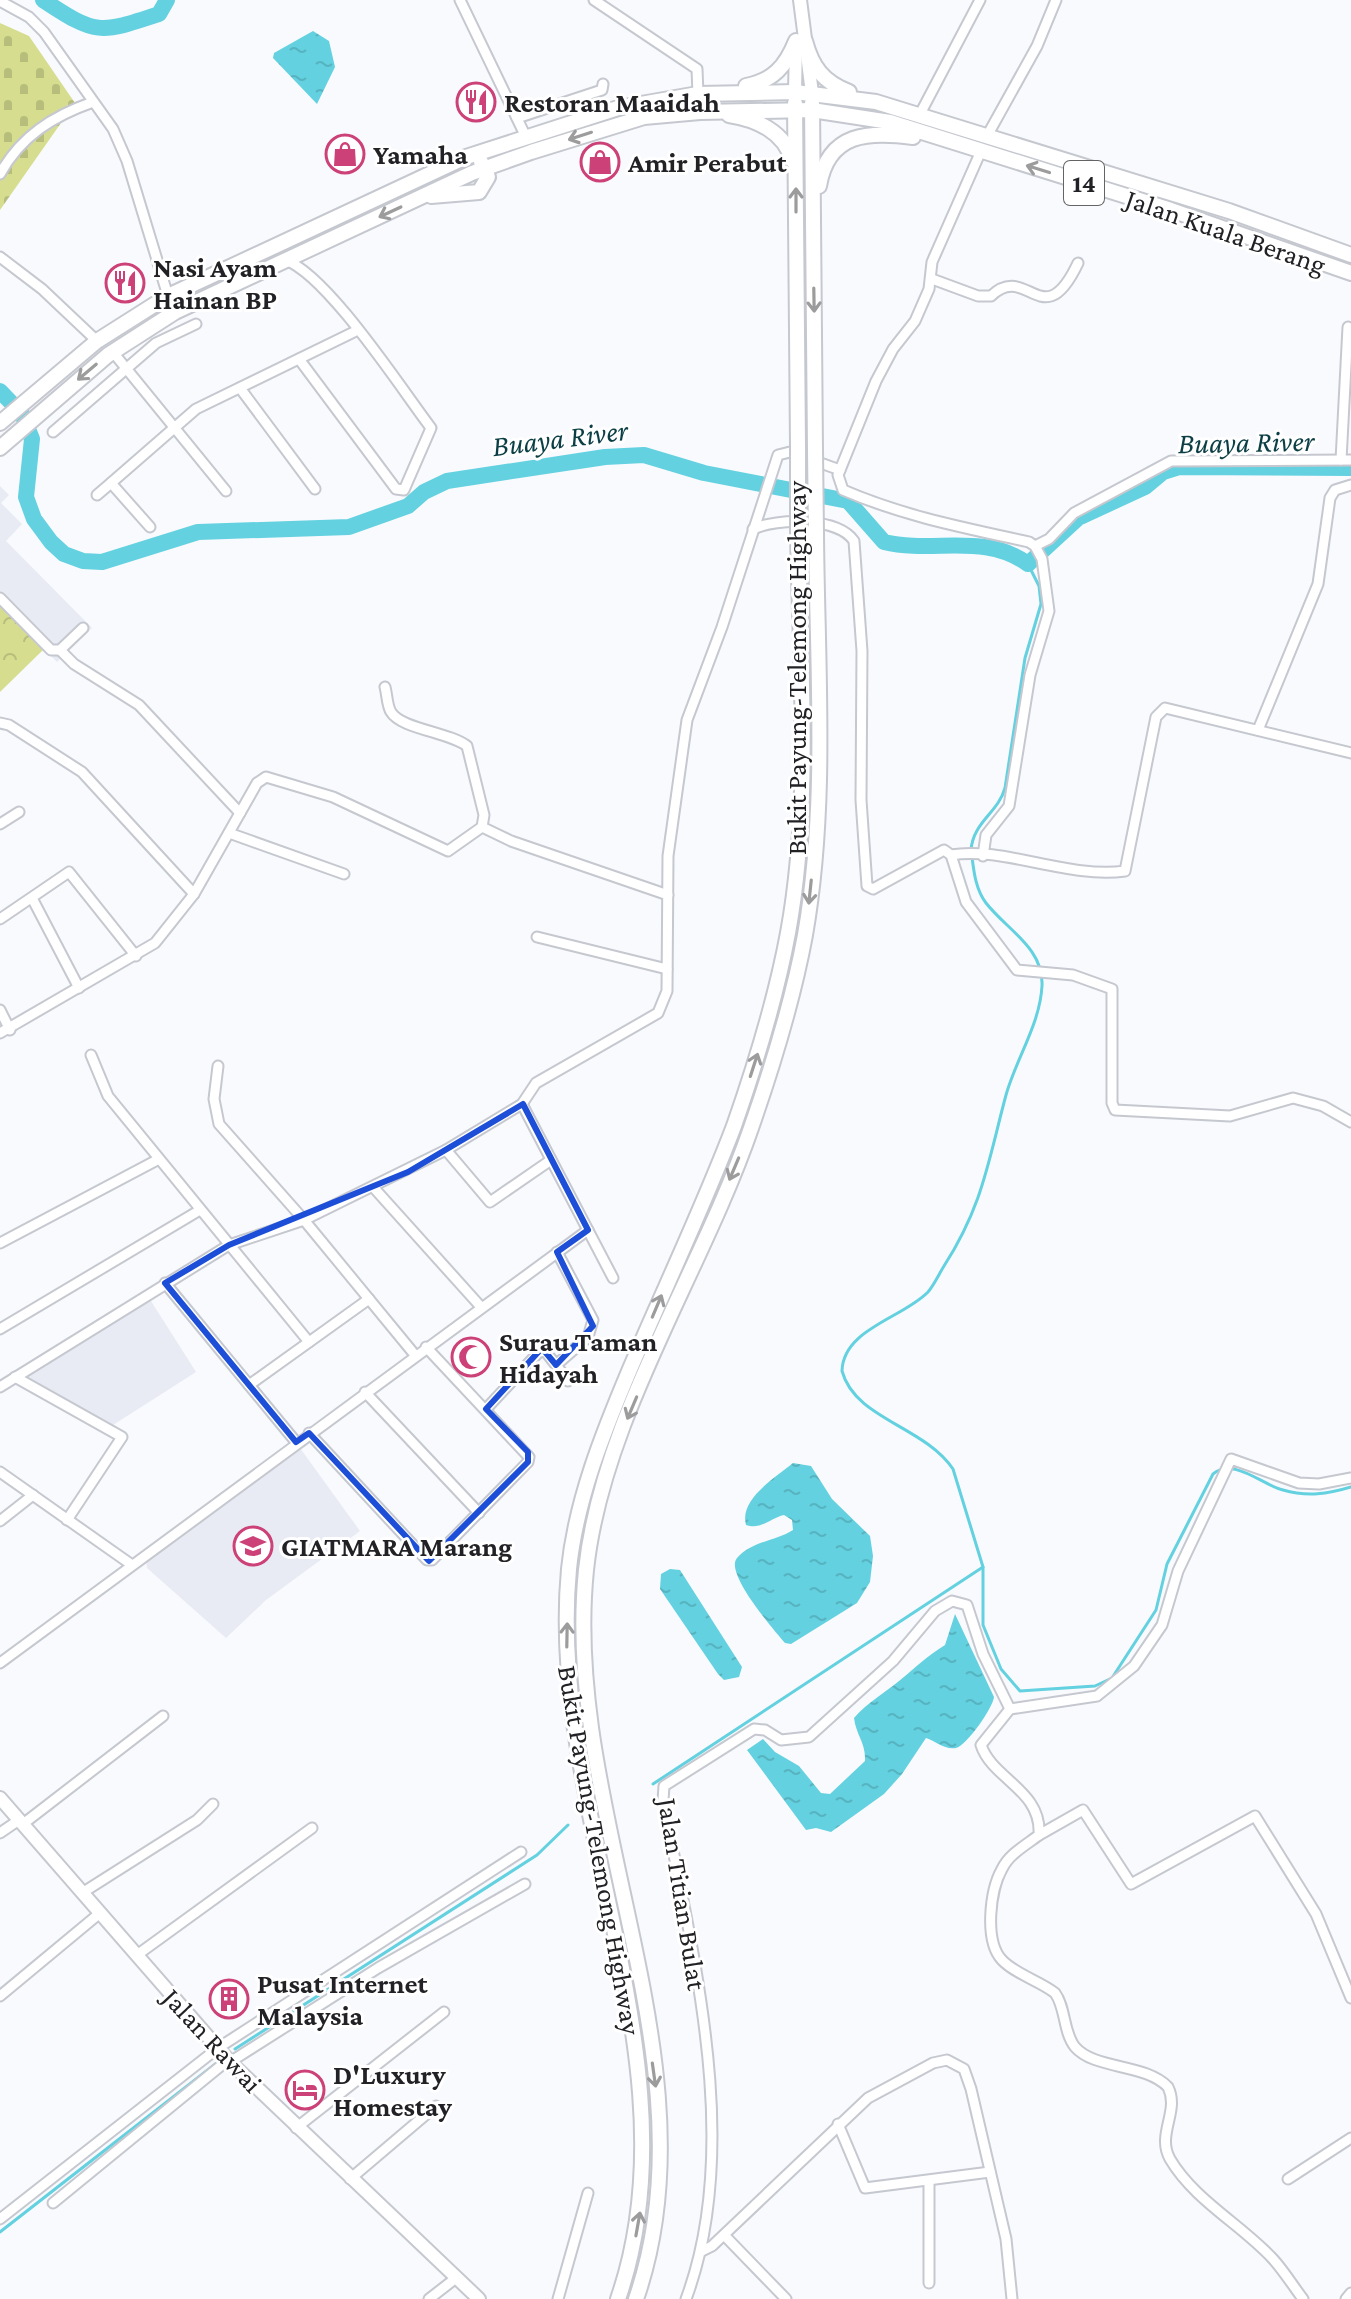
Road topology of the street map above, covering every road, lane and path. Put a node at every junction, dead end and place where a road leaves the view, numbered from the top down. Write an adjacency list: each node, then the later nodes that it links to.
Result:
1 (460, 0): 19 (street)
2 (594, 0): 11 (street)
3 (799, 0): 7 (main road)
4 (980, 0): 18 (street)
5 (1056, 0): 22 (street)
6 (0, 1): 12 (street)
7 (801, 41): 9 (main road); 10 (main road); 11 (highway); 13 (highway)
8 (603, 84): 14 (street)
9 (795, 92): 10 (highway, Jalan Kuala Berang / 14); 11 (highway, Jalan Kuala Berang / 14); 15 (highway, Bukit Payung-Telemong Highway)
10 (812, 93): 13 (highway, Jalan Kuala Berang / 14); 16 (highway, Bukit Payung-Telemong Highway)
11 (698, 94): 20 (highway, Jalan Kuala Berang / 14)
12 (93, 102): 28 (street); 36 (street)
13 (876, 102): 18 (highway, Jalan Kuala Berang / 14)
14 (544, 109): 19 (street); 20 (street)
15 (795, 109): 16 (highway, Jalan Kuala Berang / 14); 17 (highway, Jalan Kuala Berang / 14); 27 (highway, Bukit Payung-Telemong Highway)
16 (812, 110): 23 (highway, Jalan Kuala Berang / 14); 33 (highway, Bukit Payung-Telemong Highway)
17 (700, 112): 26 (highway, Jalan Kuala Berang / 14, one-way to 26); 27 (highway)
18 (920, 114): 22 (highway, Jalan Kuala Berang / 14)
19 (517, 118): 21 (street)
20 (550, 127): 21 (highway, Jalan Kuala Berang / 14)
21 (525, 135): 25 (highway, Jalan Kuala Berang / 14)
22 (987, 136): 29 (highway, Jalan Kuala Berang / 14)
23 (961, 144): 24 (highway, Jalan Kuala Berang / 14); 33 (highway)
24 (981, 151): 34 (highway, Jalan Kuala Berang / 14, one-way to 24); 35 (street)
25 (466, 157): 26 (highway); 36 (highway, Jalan Kuala Berang / 14)
26 (486, 168): 31 (highway, Jalan Kuala Berang / 14, one-way to 31)
27 (795, 172): 160 (highway, Bukit Payung-Telemong Highway, one-way to 27, bridge)
28 (0, 174)
29 (1351, 255)
30 (0, 257): 40 (street)
31 (285, 260): 39 (street); 41 (highway, Jalan Kuala Berang / 14)
32 (1078, 263): 35 (street)
33 (813, 270): 161 (highway, Bukit Payung-Telemong Highway, one-way to 161, bridge)
34 (1351, 273)
35 (932, 279): 50 (street)
36 (168, 296): 40 (highway, Jalan Kuala Berang / 14)
37 (196, 324): 43 (street)
38 (1348, 327): 49 (street)
39 (358, 330): 42 (street); 42 (street)
40 (97, 341): 45 (highway, Jalan Kuala Berang / 14)
41 (112, 351): 43 (street); 48 (highway, Jalan Kuala Berang / 14, one-way to 48)
42 (299, 359): 44 (street)
43 (125, 367): 46 (street); 47 (street)
44 (240, 388): 46 (street); 53 (street)
45 (0, 423)
46 (173, 426): 51 (street); 54 (street)
47 (53, 432)
48 (1, 447)
49 (1346, 460): 58 (street)
50 (840, 470): 57 (street); 58 (street)
51 (111, 483): 55 (street); 56 (street)
52 (1351, 485): 64 (street)
53 (315, 489)
54 (226, 491)
55 (97, 495)
56 (150, 527)
57 (753, 529): 71 (street); 75 (street)
58 (1038, 552): 72 (street)
59 (0, 598): 61 (street)
60 (83, 628): 61 (street)
61 (60, 650): 67 (street)
62 (385, 687): 69 (street)
63 (0, 723): 74 (street)
64 (1258, 730): 65 (street); 72 (street)
65 (1351, 753)
66 (19, 812): 68 (street)
67 (240, 813): 69 (street); 70 (street)
68 (0, 824)
69 (482, 827): 75 (street)
70 (229, 833): 73 (street); 74 (street)
71 (955, 854): 72 (street); 87 (street)
72 (982, 856)
73 (344, 874)
74 (194, 894): 79 (street)
75 (668, 895): 80 (street)
76 (32, 898): 77 (street); 79 (street); 81 (street)
77 (0, 919)
78 (537, 937): 80 (street)
79 (136, 956): 81 (street)
80 (667, 969): 86 (street)
81 (79, 988): 83 (street)
82 (0, 1010): 83 (street)
83 (5, 1032)
84 (91, 1055): 89 (street)
85 (218, 1066): 93 (street)
86 (522, 1104): 88 (street); 90 (street)
87 (1351, 1122)
88 (446, 1150): 90 (street); 91 (street)
89 (159, 1159): 92 (street); 95 (street)
90 (551, 1160): 94 (street)
91 (374, 1188): 93 (street); 101 (street)
92 (200, 1210): 96 (street); 102 (street)
93 (304, 1220): 96 (street); 100 (street)
94 (588, 1230): 97 (street); 98 (street)
95 (0, 1243)
96 (229, 1245): 99 (street); 103 (street)
97 (557, 1252): 101 (street); 106 (street)
98 (613, 1278)
99 (165, 1283): 107 (street); 109 (street)
100 (369, 1299): 103 (street); 105 (street)
101 (481, 1307): 104 (street)
102 (0, 1329)
103 (309, 1342): 109 (street)
104 (426, 1347): 105 (street); 112 (street)
105 (415, 1355): 111 (street)
106 (556, 1365): 108 (street); 112 (street)
107 (15, 1377): 110 (street); 119 (street)
108 (568, 1381)
109 (249, 1385): 114 (street)
110 (0, 1387)
111 (365, 1392): 113 (street); 118 (street)
112 (486, 1409): 118 (street)
113 (309, 1433): 114 (street); 118 (street)
114 (296, 1442): 121 (street)
115 (0, 1472): 117 (street)
116 (1351, 1478): 123 (street)
117 (33, 1495): 119 (street); 120 (street)
118 (479, 1513)
119 (67, 1520): 121 (street)
120 (0, 1521)
121 (132, 1565): 122 (street)
122 (0, 1663)
123 (1010, 1709): 130 (street); 153 (street, Jalan Titian Bulat)
124 (163, 1716): 127 (street)
125 (0, 1798): 127 (main road, Jalan Rawai)
126 (213, 1804): 133 (street)
127 (21, 1822): 129 (street); 133 (main road, Jalan Rawai)
128 (312, 1828): 135 (street)
129 (0, 1833)
130 (1039, 1835): 137 (street); 165 (street)
131 (521, 1852): 139 (street)
132 (525, 1884): 140 (street)
133 (82, 1893): 134 (main road, Jalan Rawai)
134 (100, 1913): 135 (main road, Jalan Rawai); 136 (street)
135 (137, 1955): 139 (main road, Jalan Rawai)
136 (0, 1996)
137 (1351, 1998)
138 (444, 2012): 143 (street)
139 (218, 2048): 140 (main road, Jalan Rawai); 151 (street)
140 (229, 2061): 143 (main road, Jalan Rawai); 150 (street)
141 (436, 2106): 146 (street)
142 (838, 2124): 145 (street); 148 (street); 152 (street)
143 (296, 2128): 146 (main road, Jalan Rawai)
144 (1351, 2138): 147 (street)
145 (990, 2172): 148 (street); 164 (street)
146 (350, 2179): 154 (main road, Jalan Rawai)
147 (1288, 2179)
148 (929, 2182): 155 (street)
149 (588, 2193): 159 (street)
150 (53, 2203)
151 (0, 2219)
152 (724, 2235): 153 (street); 163 (street)
153 (702, 2251): 162 (street, Jalan Titian Bulat)
154 (456, 2278): 157 (street); 158 (main road, Jalan Rawai)
155 (929, 2283)
156 (1351, 2293): 166 (street)
157 (429, 2299)
158 (479, 2299)
159 (558, 2299)
160 (618, 2299)
161 (636, 2299)
162 (686, 2299)
163 (786, 2299)
164 (1012, 2299)
165 (1303, 2299)
166 (1346, 2299)

